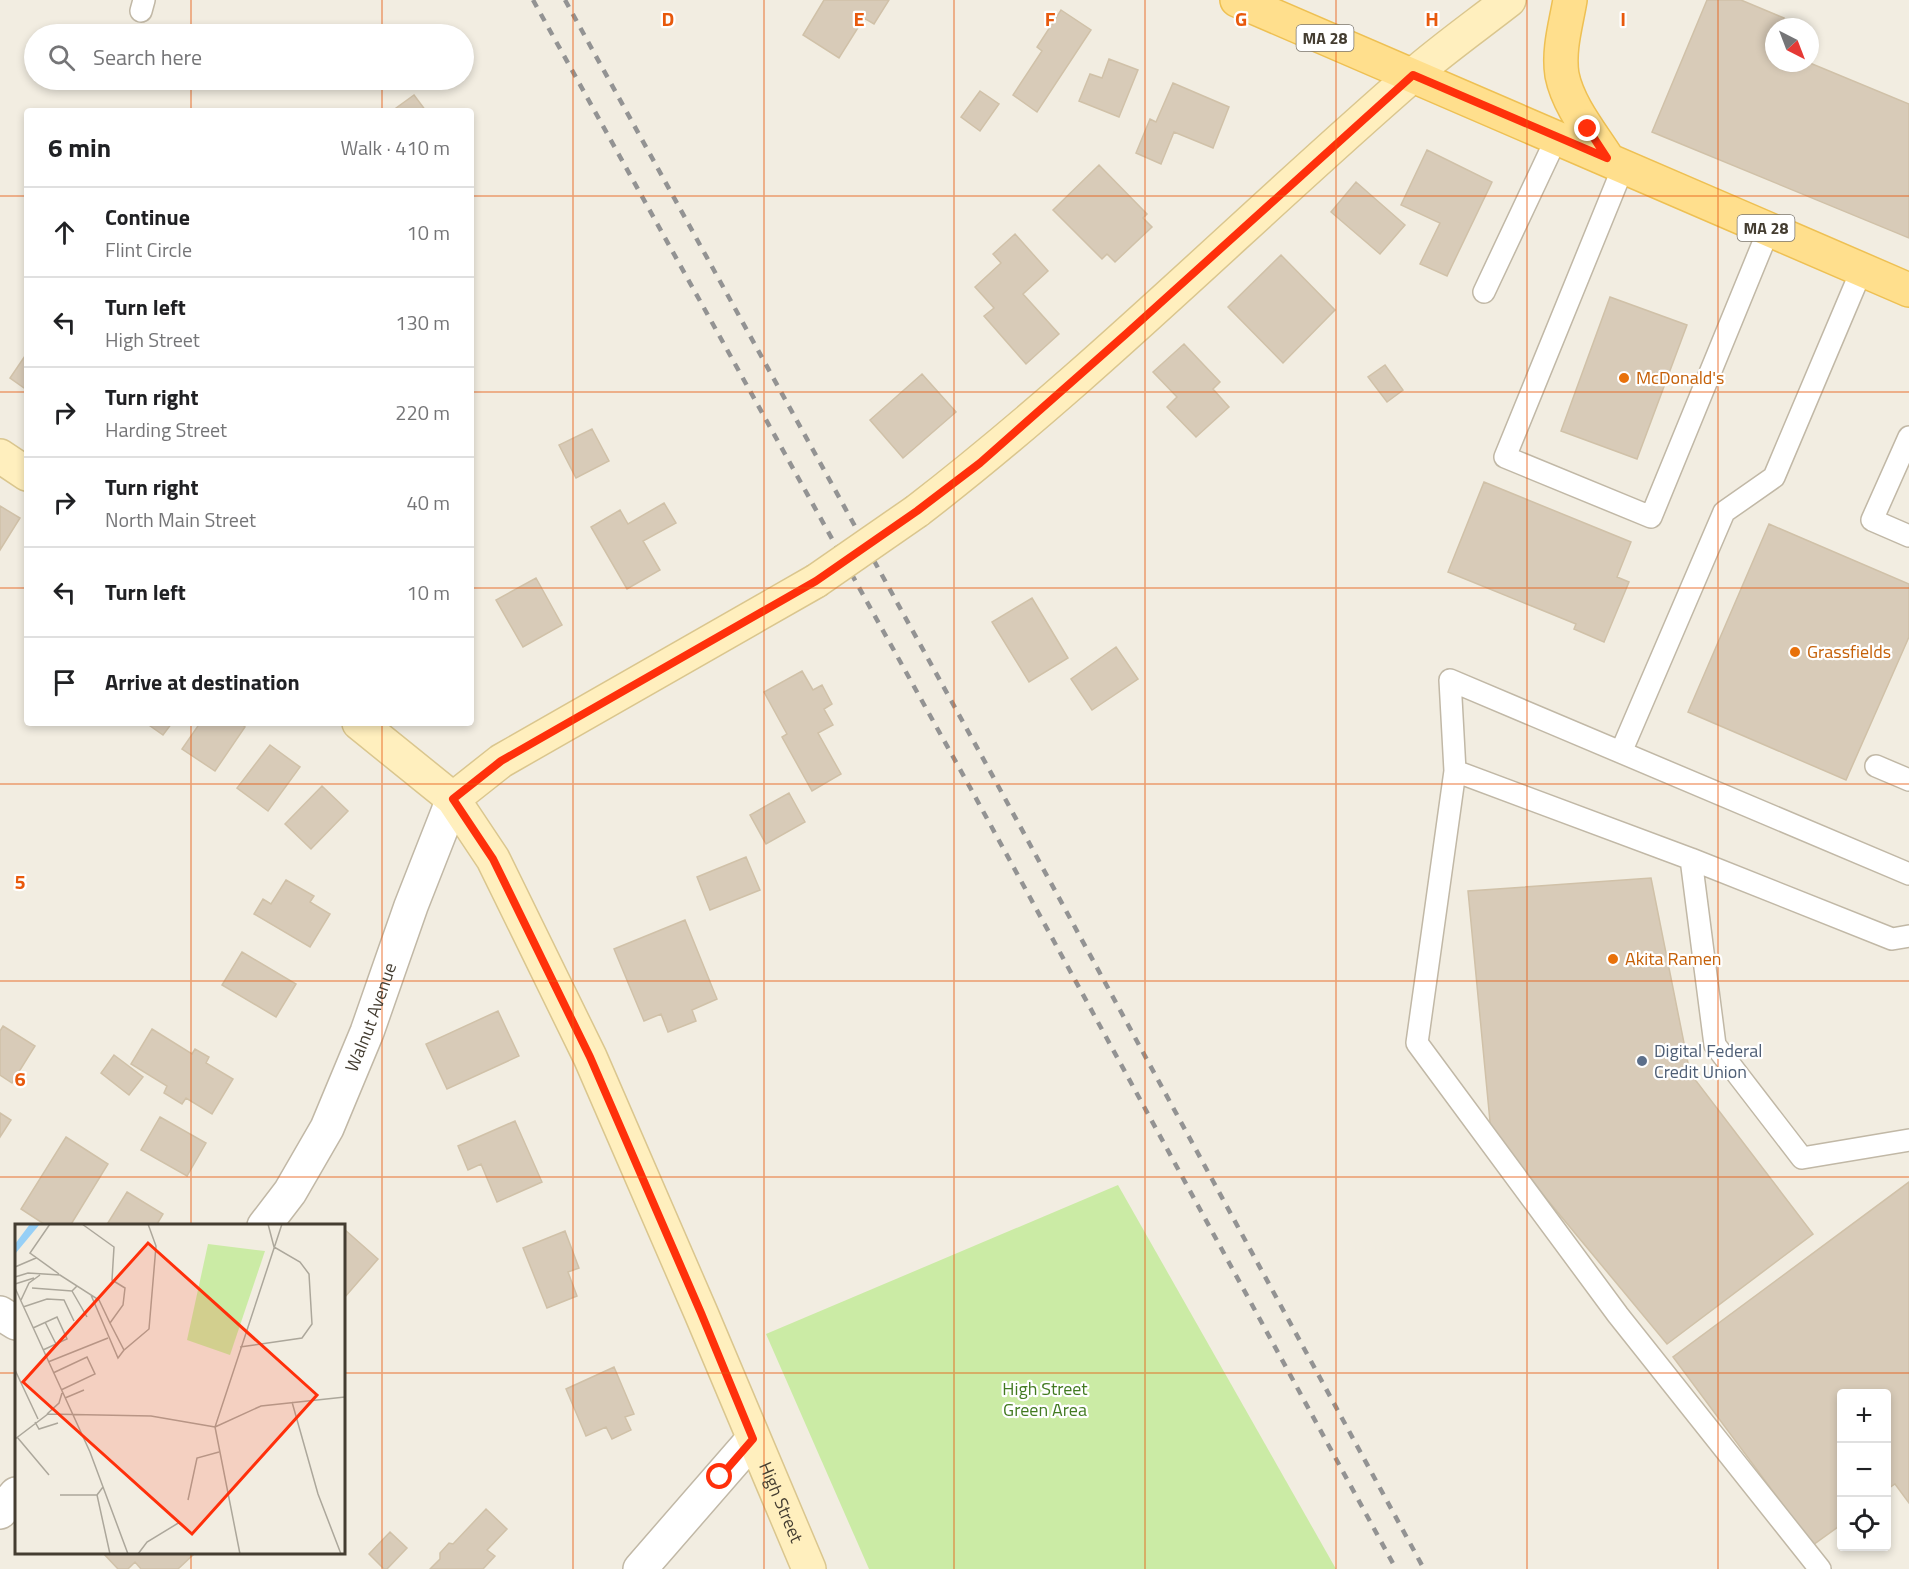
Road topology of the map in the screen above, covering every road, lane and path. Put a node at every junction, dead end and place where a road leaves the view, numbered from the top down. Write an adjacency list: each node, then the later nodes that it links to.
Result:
1 (1237, 0): 4 (main road, MA 28)
2 (1509, 0): 4 (main road)
3 (1570, 0): 6 (main road)
4 (1413, 75): 5 (main road, MA 28); 20 (main road, bridge)
5 (1557, 137): 6 (main road, MA 28); 10 (lane)
6 (1616, 162): 7 (main road, MA 28); 7 (lane)
7 (1769, 229): 8 (main road, MA 28)
8 (1862, 269): 9 (main road, MA 28); 16 (lane)
9 (1909, 290)
10 (1484, 292)
11 (1909, 437): 14 (lane)
12 (0, 456): 13 (main road)
13 (24, 472)
14 (1909, 536)
15 (363, 726): 20 (main road, High Street)
16 (1621, 752): 18 (lane); 22 (lane)
17 (1876, 766): 19 (lane)
18 (1455, 771): 21 (lane); 33 (lane)
19 (1909, 780)
20 (453, 799): 25 (street, Walnut Avenue); 28 (main road, High Street)
21 (1691, 859): 23 (lane); 24 (lane)
22 (1909, 874)
23 (1909, 936)
24 (1909, 1140)
25 (266, 1224)
26 (0, 1313): 27 (street)
27 (15, 1322)
28 (753, 1439): 31 (street); 32 (main road, High Street)
29 (15, 1495): 30 (street)
30 (0, 1512)
31 (640, 1569)
32 (809, 1569)
33 (1820, 1569)

